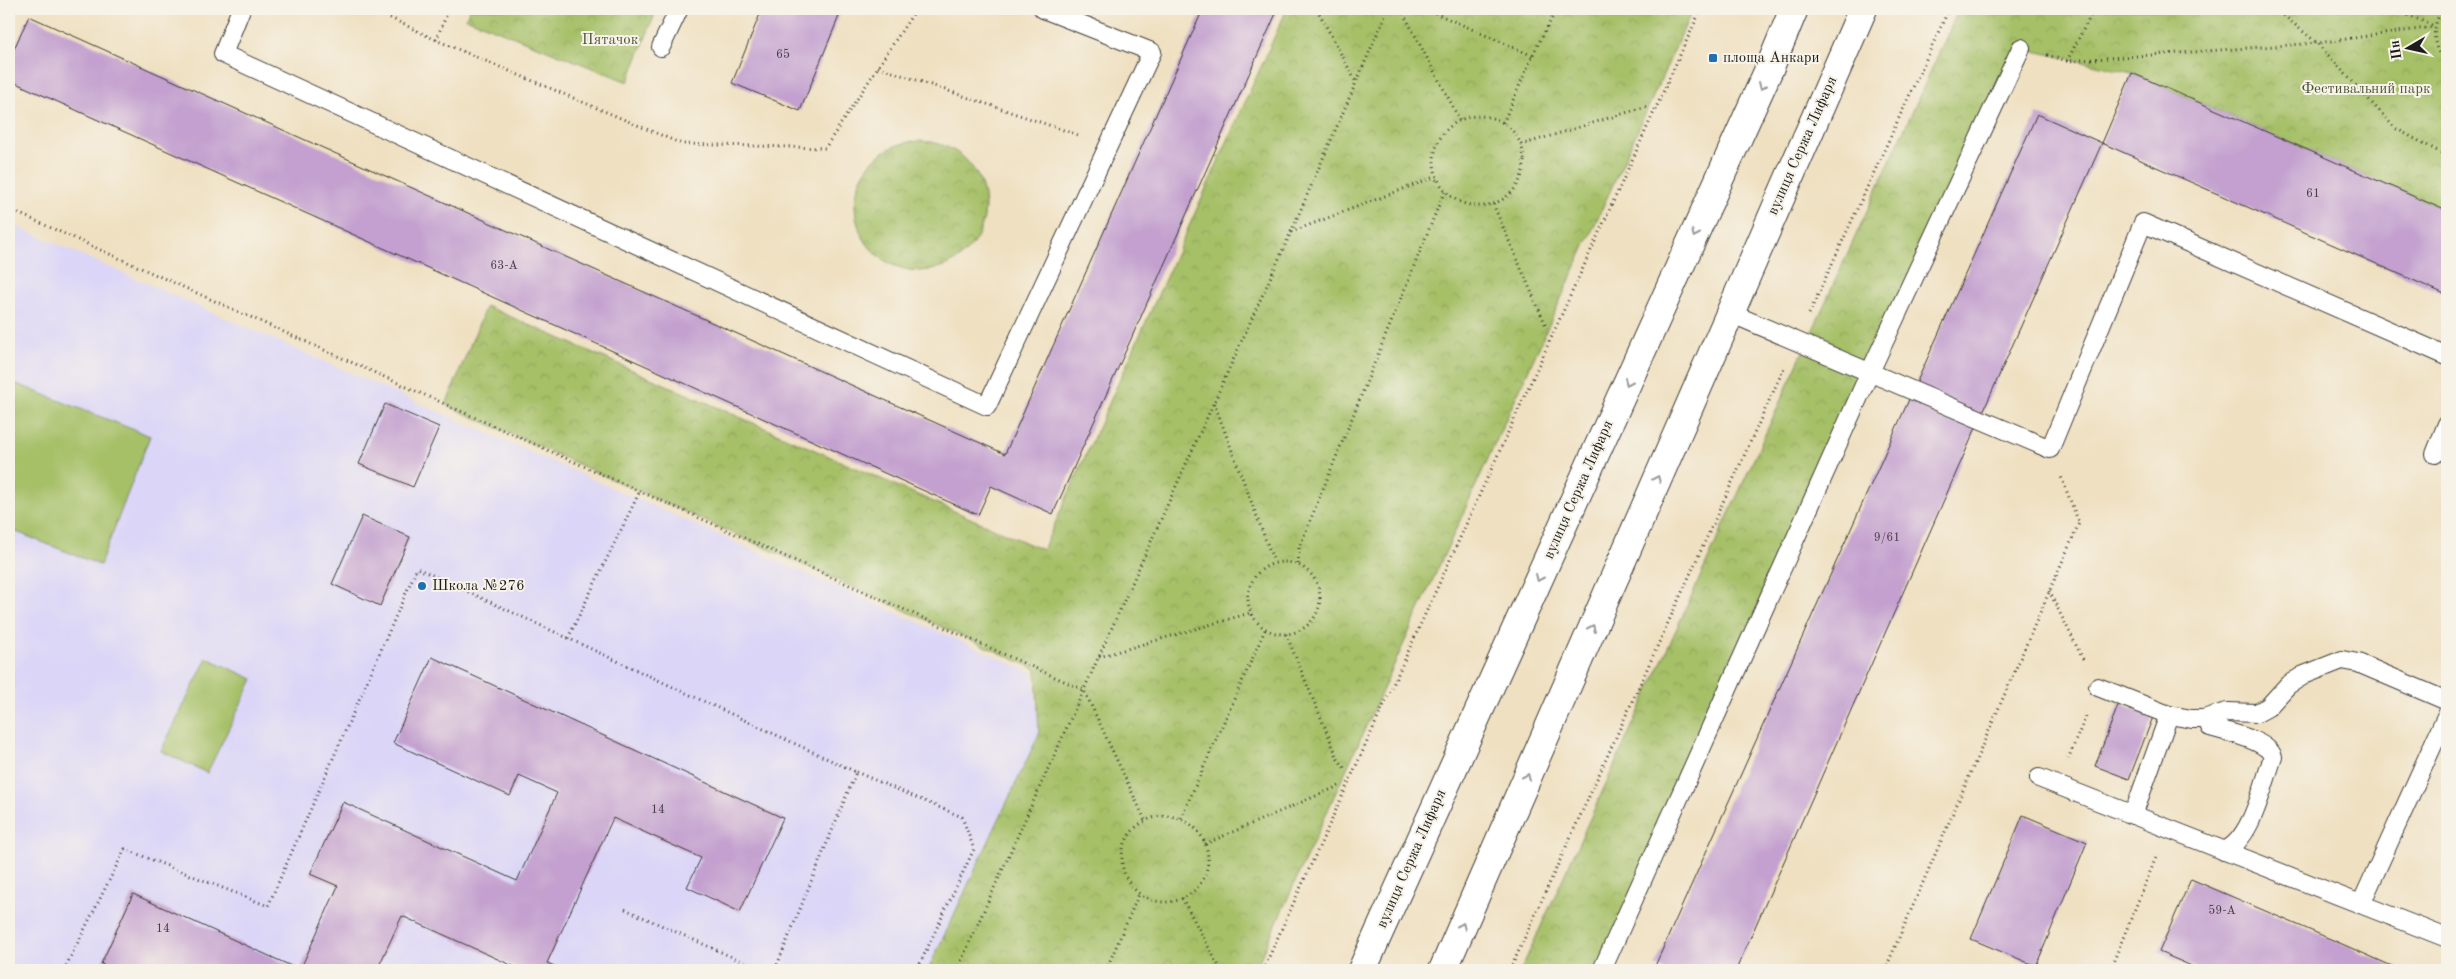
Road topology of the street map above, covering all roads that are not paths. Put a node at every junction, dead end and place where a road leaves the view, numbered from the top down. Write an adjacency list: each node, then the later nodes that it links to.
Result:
1 (241, 9): 3 (lane)
2 (679, 9): 6 (lane)
3 (1043, 9)
4 (1794, 9): 23 (street, вулиця Сержа Лифаря, one-way to 23)
5 (1863, 9): 8 (street, вулиця Сержа Лифаря)
6 (661, 46)
7 (2021, 48): 10 (lane)
8 (1730, 313): 10 (lane); 24 (street, вулиця Сержа Лифаря, one-way to 8)
9 (2447, 356): 10 (lane)
10 (1870, 372): 25 (lane)
11 (2447, 424): 12 (lane)
12 (2435, 454)
13 (2098, 687): 16 (lane)
14 (2447, 701): 17 (lane)
15 (2447, 714): 21 (lane)
16 (2169, 715): 17 (lane); 19 (lane)
17 (2202, 719): 20 (lane)
18 (2039, 778): 19 (lane)
19 (2133, 815): 20 (lane)
20 (2224, 851): 21 (lane)
21 (2361, 904): 22 (lane)
22 (2447, 938)
23 (1362, 970)
24 (1443, 970)
25 (1602, 970)

